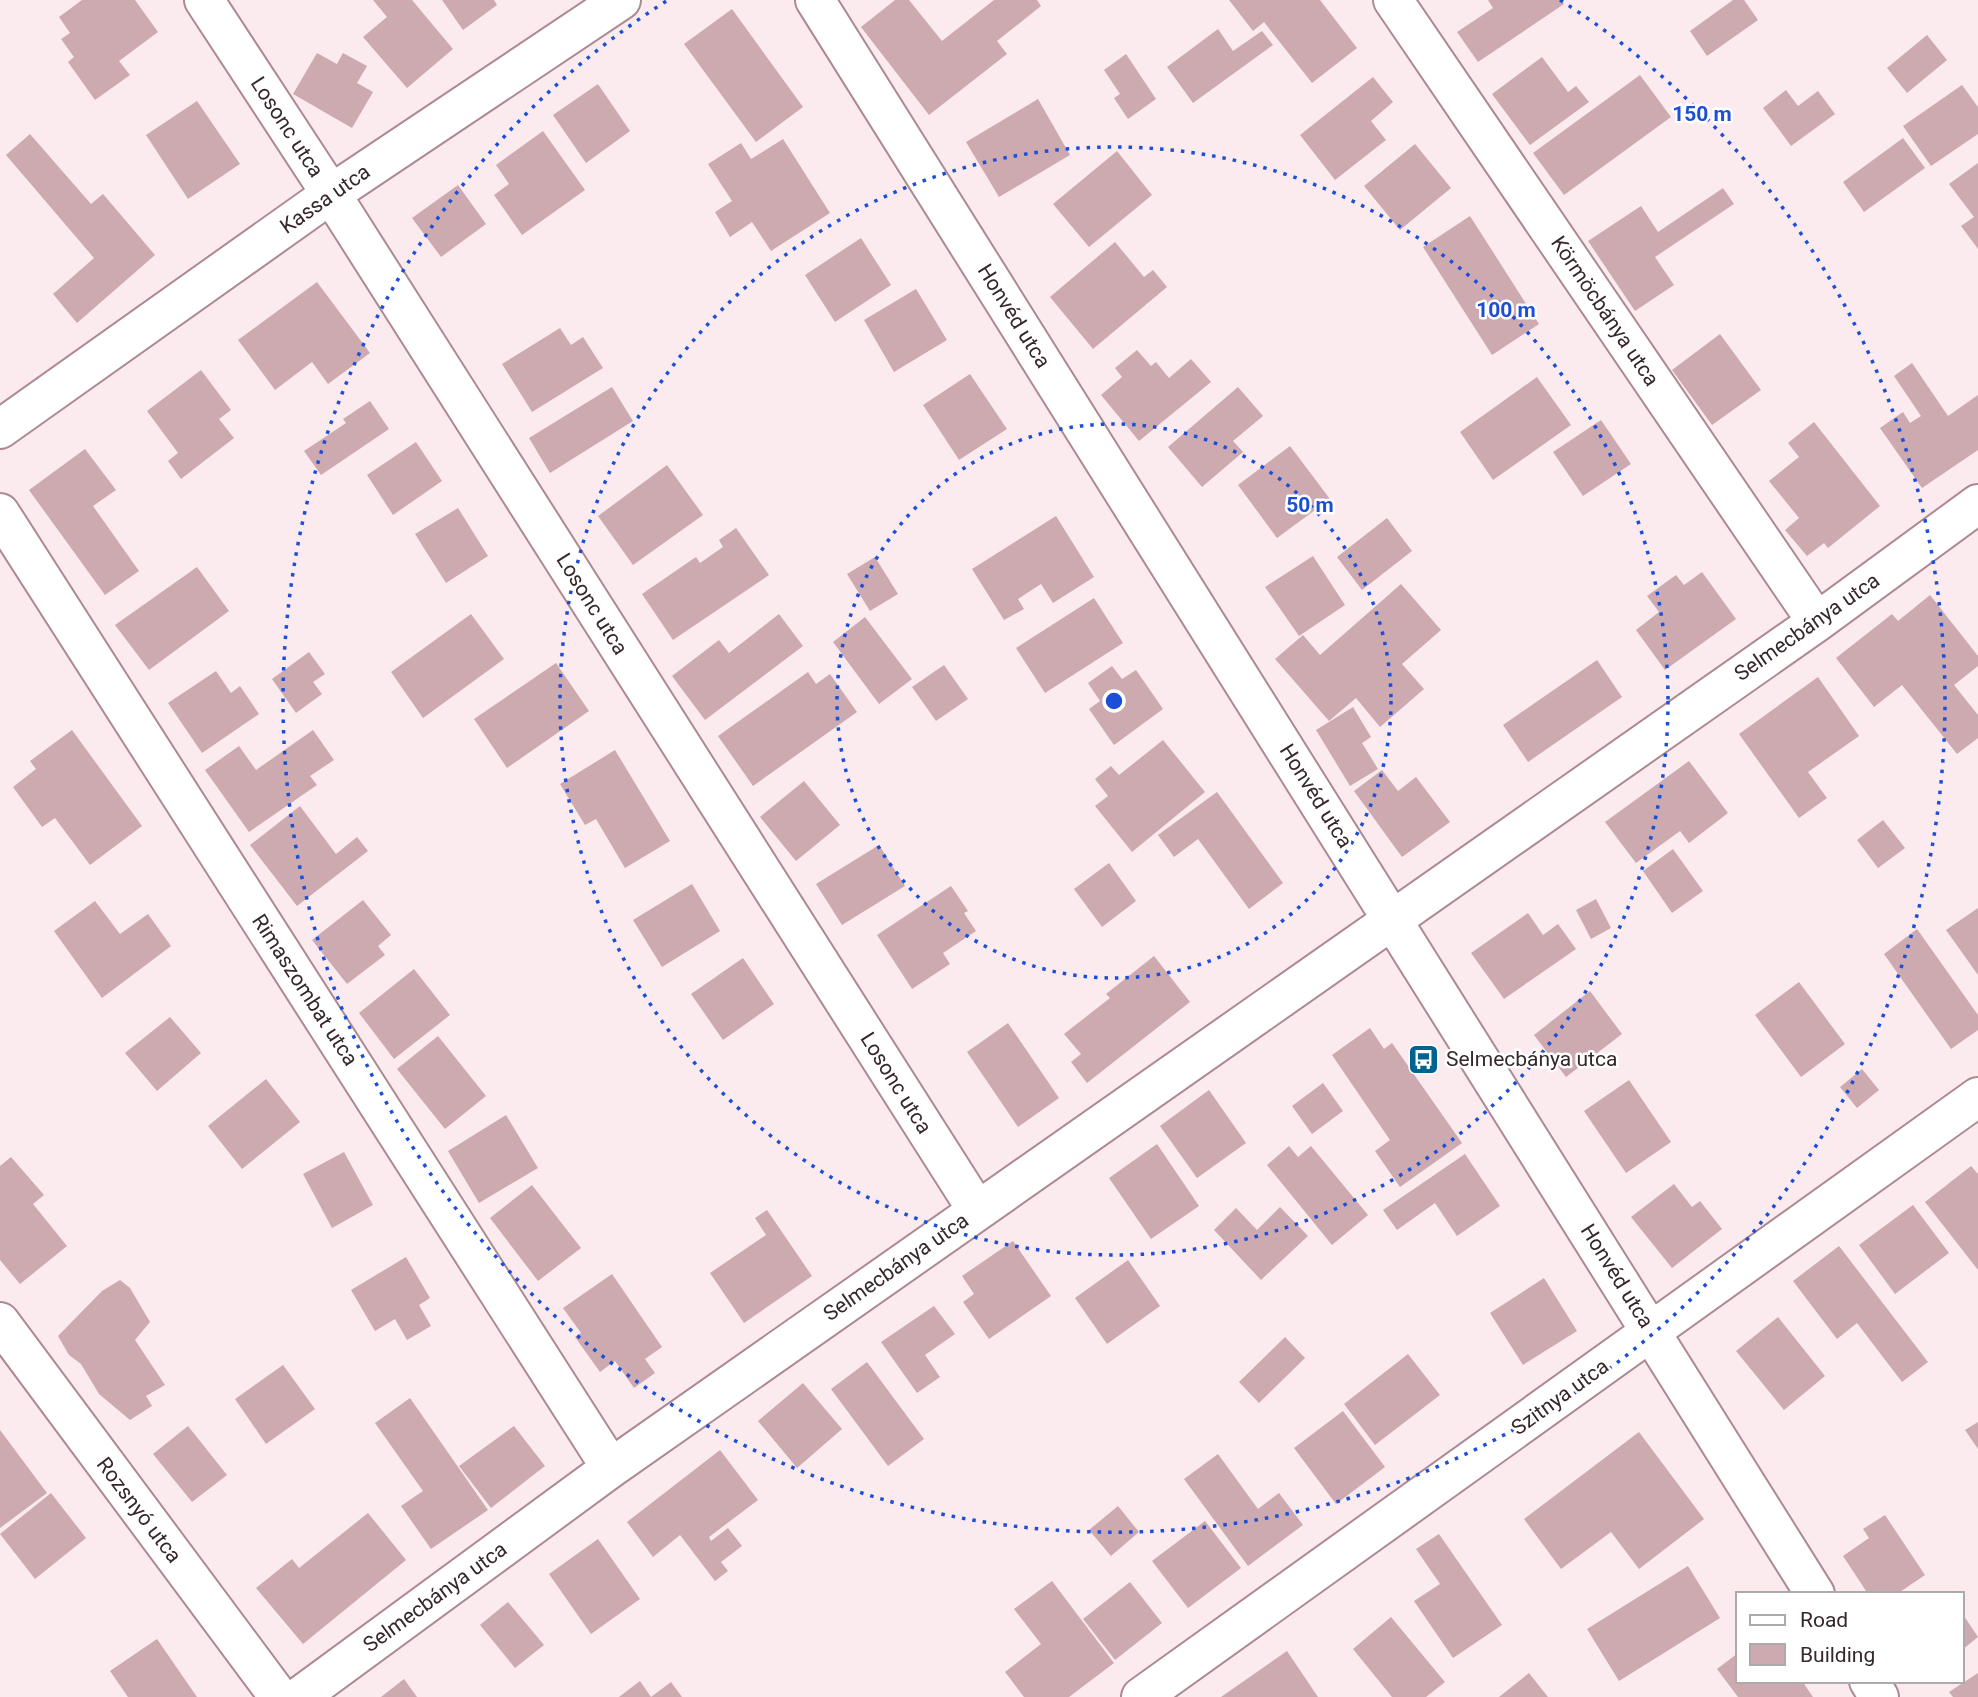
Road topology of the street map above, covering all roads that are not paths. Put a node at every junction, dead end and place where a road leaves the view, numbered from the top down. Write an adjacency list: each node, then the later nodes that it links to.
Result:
1 (204, 0): 5 (street, Losonc utca)
2 (621, 0): 5 (street, Kassa utca)
3 (815, 0): 10 (street, Honvéd utca)
4 (1393, 0): 9 (street, Körmöcbánya utca)
5 (331, 194): 6 (street, Kassa utca); 12 (street, Losonc utca)
6 (0, 429)
7 (1978, 504): 9 (street, Selmecbánya utca)
8 (0, 513): 15 (street, Rimaszombat utca)
9 (1817, 622): 10 (street, Selmecbánya utca)
10 (1393, 917): 12 (street, Selmecbánya utca); 14 (street, Honvéd utca)
11 (1978, 1097): 14 (street, Szitnya utca)
12 (977, 1210): 15 (street, Selmecbánya utca)
13 (0, 1322): 17 (street, Rozsnyó utca)
14 (1651, 1331): 16 (street, Honvéd utca); 19 (street, Szitnya utca)
15 (611, 1468): 18 (street, Selmecbánya utca)
16 (1814, 1592)
17 (279, 1697)
18 (299, 1697)
19 (1141, 1697)

